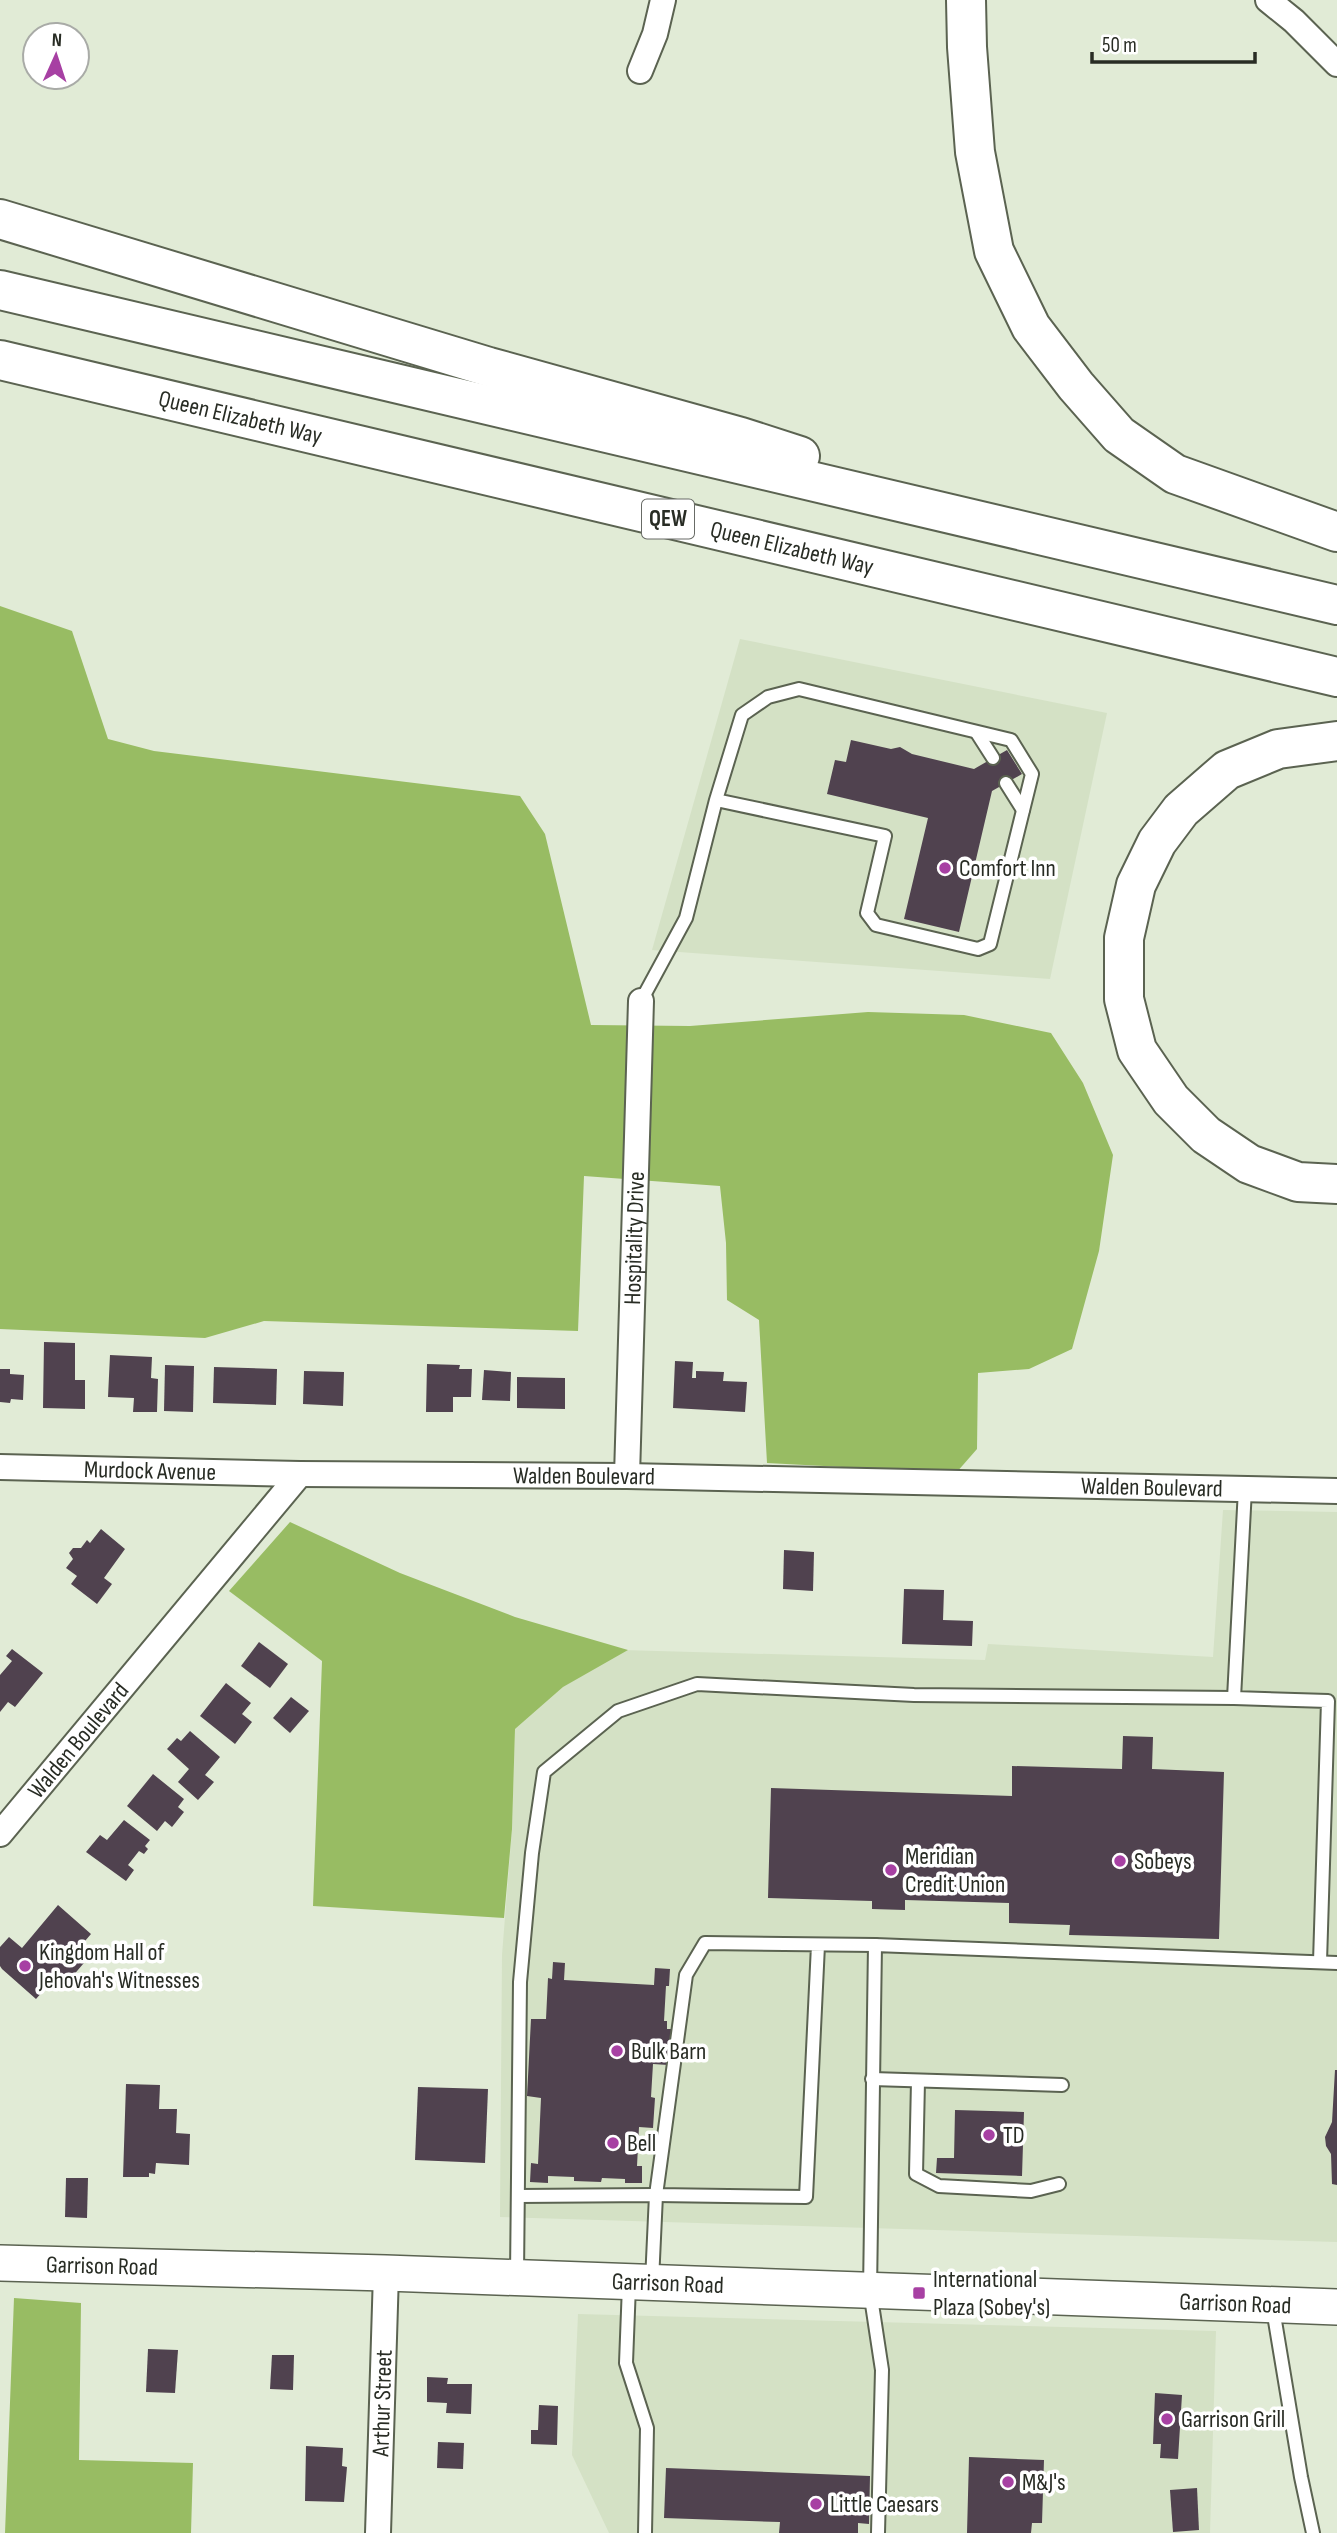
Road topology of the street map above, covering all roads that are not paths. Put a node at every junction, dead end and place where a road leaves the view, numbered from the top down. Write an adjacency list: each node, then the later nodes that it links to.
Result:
1 (663, 0): 5 (street)
2 (966, 0): 9 (highway)
3 (1268, 0): 4 (street)
4 (1337, 64)
5 (640, 71)
6 (0, 219): 10 (highway)
7 (0, 290): 10 (highway)
8 (0, 360): 12 (highway, Queen Elizabeth Way / QEW)
9 (1337, 532)
10 (1062, 541): 11 (highway)
11 (1337, 606)
12 (1337, 677)
13 (977, 733): 15 (lane); 17 (lane); 18 (lane)
14 (1337, 741): 20 (highway)
15 (993, 758)
16 (1006, 783): 18 (lane)
17 (716, 800): 18 (lane); 19 (lane)
18 (1023, 810)
19 (641, 1001): 23 (street, Hospitality Drive)
20 (1337, 1184)
21 (0, 1467): 22 (street, Murdock Avenue)
22 (300, 1474): 23 (street, Walden Boulevard); 27 (street, Walden Boulevard)
23 (626, 1476): 24 (street, Walden Boulevard)
24 (1245, 1489): 25 (street, Walden Boulevard); 26 (lane)
25 (1337, 1491)
26 (1234, 1698): 30 (lane); 37 (lane)
27 (0, 1834)
28 (818, 1945): 29 (lane); 36 (lane); 36 (lane)
29 (875, 1945): 30 (lane); 32 (lane)
30 (1320, 1962): 31 (lane)
31 (1337, 1963)
32 (872, 2079): 33 (lane); 42 (lane)
33 (918, 2081): 34 (lane); 35 (lane)
34 (1062, 2085)
35 (1059, 2184)
36 (656, 2195): 37 (lane); 41 (lane)
37 (518, 2196): 40 (lane)
38 (0, 2263): 39 (main road, Garrison Road)
39 (386, 2273): 40 (main road, Garrison Road); 45 (street, Arthur Street)
40 (517, 2278): 41 (main road, Garrison Road)
41 (640, 2282): 42 (main road, Garrison Road); 46 (lane)
42 (870, 2291): 43 (main road, Garrison Road); 47 (lane)
43 (1273, 2305): 44 (main road, Garrison Road); 48 (lane)
44 (1337, 2307)
45 (378, 2533)
46 (645, 2533)
47 (878, 2533)
48 (1313, 2533)

